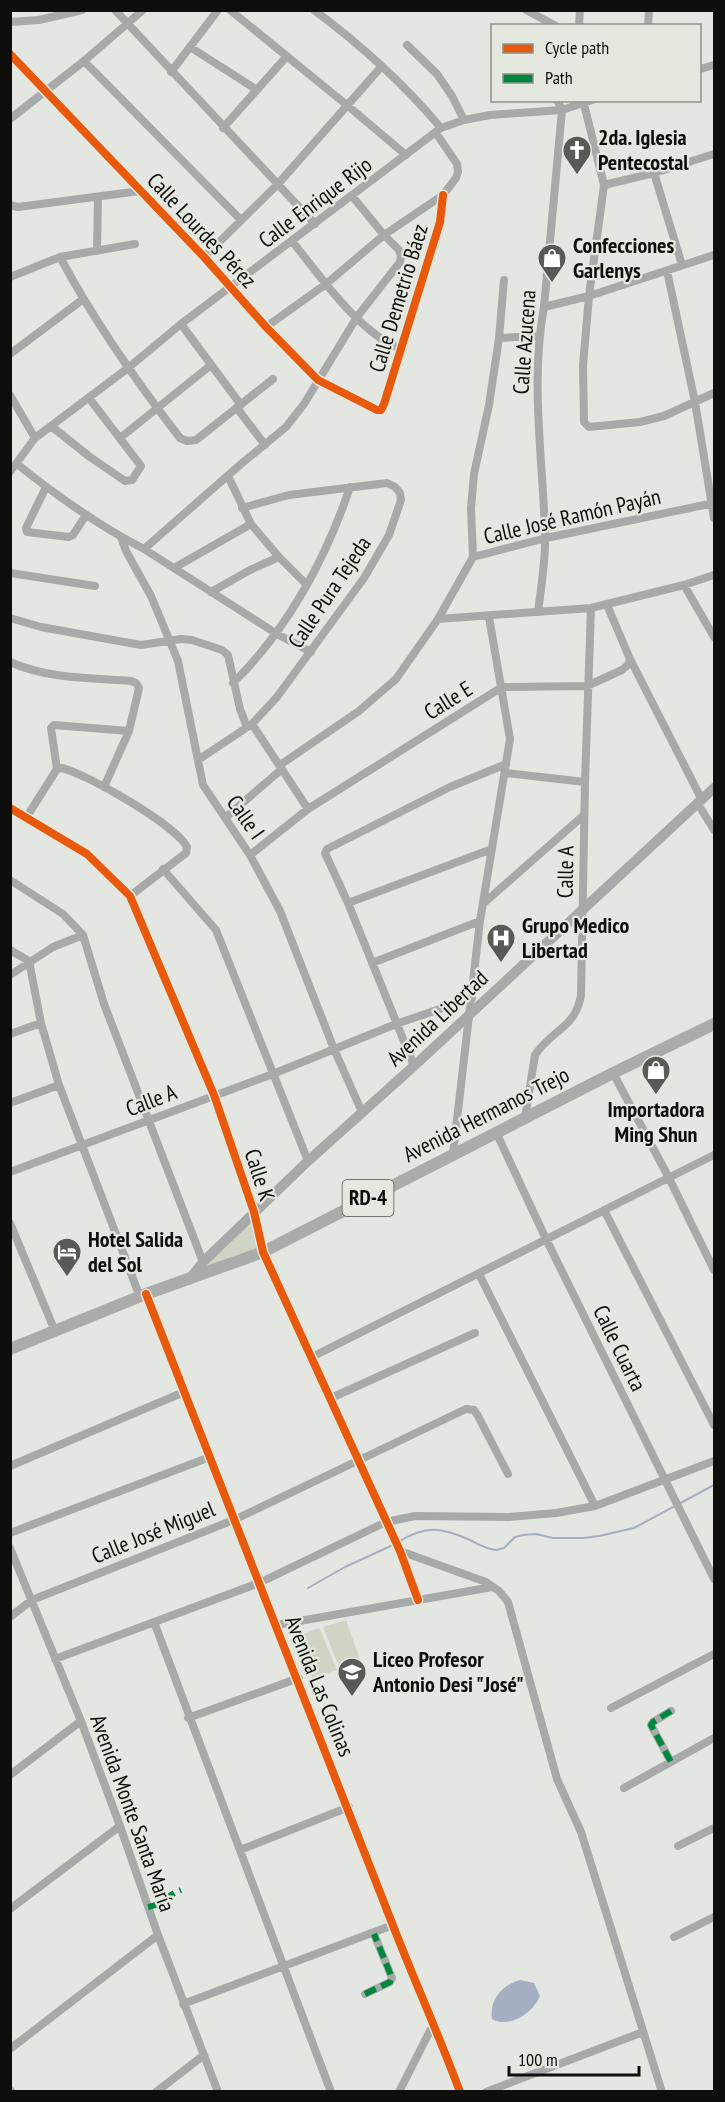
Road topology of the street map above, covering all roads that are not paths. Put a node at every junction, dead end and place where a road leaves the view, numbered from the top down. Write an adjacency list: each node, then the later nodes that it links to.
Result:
1 (82, 10): 8 (street)
2 (115, 10): 9 (street)
3 (143, 10): 9 (street)
4 (219, 10): 12 (street)
5 (230, 10): 14 (street)
6 (314, 10): 16 (street)
7 (526, 10): 10 (street)
8 (10, 22)
9 (128, 24): 15 (street); 17 (street)
10 (552, 24)
11 (407, 45): 26 (street)
12 (190, 47): 17 (street); 18 (street)
13 (10, 54): 19 (street, Calle Lourdes Pérez)
14 (287, 56): 18 (street); 23 (street)
15 (84, 61): 19 (street); 39 (street)
16 (381, 67): 23 (street); 28 (street)
17 (171, 72): 27 (street)
18 (257, 90): 27 (street)
19 (47, 91): 25 (street); 34 (street, Calle Lourdes Pérez)
20 (558, 102): 24 (street)
21 (583, 102): 24 (street, Calle Enrique Rijo)
22 (586, 102): 33 (street)
23 (348, 106): 29 (street); 32 (street)
24 (562, 110): 26 (street, Calle Enrique Rijo); 56 (street, Calle Azucena)
25 (10, 119)
26 (464, 120): 28 (street, Calle Enrique Rijo)
27 (223, 128): 32 (street)
28 (438, 131): 29 (street, Calle Enrique Rijo); 35 (street)
29 (406, 155): 37 (street, Calle Enrique Rijo)
30 (714, 156): 31 (street)
31 (654, 173): 33 (street); 48 (street)
32 (278, 184): 39 (street); 40 (street)
33 (604, 185): 54 (street)
34 (140, 191): 36 (street); 47 (street, Calle Lourdes Pérez)
35 (443, 195): 41 (street); 62 (street, Calle Demetrio Báez)
36 (98, 196): 38 (street); 44 (street)
37 (352, 196): 40 (street, Calle Enrique Rijo); 41 (street)
38 (11, 206)
39 (241, 220): 47 (street)
40 (315, 224): 42 (street, Calle Enrique Rijo)
41 (384, 235): 52 (street); 57 (street)
42 (292, 242): 52 (street); 53 (street, Calle Enrique Rijo)
43 (135, 244): 44 (street)
44 (97, 251): 46 (street)
45 (714, 255): 48 (street)
46 (60, 256): 50 (street); 55 (street)
47 (204, 257): 53 (street, Calle Lourdes Pérez)
48 (682, 265): 49 (street)
49 (667, 271): 54 (street); 71 (street)
50 (10, 277)
51 (504, 280): 61 (street)
52 (326, 284): 57 (street); 59 (street)
53 (231, 286): 58 (street, Calle Enrique Rijo); 59 (street, Calle Lourdes Pérez)
54 (589, 296): 56 (street); 71 (street)
55 (82, 300): 63 (street); 65 (street)
56 (544, 307): 60 (street, Calle Azucena)
57 (357, 317): 62 (street); 67 (street)
58 (181, 324): 64 (street); 65 (street, Calle Enrique Rijo)
59 (266, 327): 67 (street, Calle Lourdes Pérez)
60 (538, 336): 61 (street); 90 (street, Calle Azucena)
61 (499, 338): 93 (street)
62 (401, 349): 74 (street, Calle Demetrio Báez)
63 (10, 354)
64 (211, 365): 72 (street); 73 (street)
65 (128, 368): 70 (street, Calle Enrique Rijo); 73 (street)
66 (273, 379): 72 (street)
67 (318, 380): 74 (street, Calle Lourdes Pérez); 78 (street)
68 (714, 393): 71 (street)
69 (10, 395): 76 (street)
70 (89, 398): 75 (street, Calle Enrique Rijo); 77 (street)
71 (694, 402): 84 (street)
72 (239, 406): 73 (street); 78 (street)
73 (158, 408): 77 (street)
74 (381, 410)
75 (51, 426): 76 (street, Calle Enrique Rijo); 77 (street)
76 (35, 438): 79 (street, Calle Enrique Rijo)
77 (120, 438)
78 (265, 445): 81 (street)
79 (17, 464): 80 (street, Calle Enrique Rijo); 82 (street)
80 (10, 472)
81 (228, 476): 85 (street); 91 (street)
82 (46, 488): 86 (street); 86 (street)
83 (350, 488): 85 (street, Calle Pura Tejeda); 97 (street); 110 (street, Calle Pura Tejeda)
84 (713, 503): 87 (street); 90 (street, Calle José Ramón Payán)
85 (242, 508): 88 (street)
86 (86, 515): 89 (street)
87 (714, 518)
88 (251, 524): 92 (street); 94 (street)
89 (121, 537): 91 (street); 109 (street, Calle I)
90 (546, 538): 93 (street, Calle José Ramón Payán); 103 (street, Calle Azucena)
91 (144, 549): 94 (street)
92 (279, 557): 97 (street); 100 (street)
93 (473, 557): 106 (street, Calle José Ramón Payán)
94 (174, 568): 100 (street)
95 (10, 573): 99 (street)
96 (714, 575): 98 (street)
97 (306, 584): 107 (street)
98 (684, 585): 101 (street); 108 (street)
99 (95, 586)
100 (211, 592): 107 (street)
101 (607, 604): 102 (street); 111 (street)
102 (591, 608): 103 (street); 114 (street, Calle A)
103 (538, 612): 104 (street)
104 (489, 617): 106 (street); 115 (street)
105 (10, 618): 109 (street)
106 (438, 619): 119 (street, Calle José Ramón Payán)
107 (277, 634): 110 (street); 113 (street)
108 (714, 637)
109 (170, 641): 113 (street); 118 (street, Calle I)
110 (311, 652): 116 (street, Calle Pura Tejeda)
111 (630, 659): 114 (street, Calle E); 125 (street)
112 (10, 662): 117 (street)
113 (233, 684): 116 (street)
114 (587, 686): 115 (street, Calle E); 122 (street, Calle A)
115 (502, 687): 120 (street); 127 (street, Calle E)
116 (249, 726): 118 (street, Calle Pura Tejeda); 119 (street)
117 (129, 731): 121 (street); 123 (street)
118 (198, 760): 130 (street, Calle I)
119 (281, 767): 127 (street); 130 (street, Calle José Ramón Payán)
120 (506, 768): 122 (street); 132 (street); 137 (street)
121 (57, 769): 123 (street); 129 (street)
122 (585, 782): 128 (street, Calle A)
123 (104, 787): 134 (street)
124 (714, 788): 125 (street, Avenida Libertad)
125 (700, 802): 131 (street); 139 (street, Avenida Libertad)
126 (10, 808): 129 (street, Calle K)
127 (308, 809): 133 (street, Calle E)
128 (584, 815): 138 (street); 139 (street, Calle A)
129 (26, 818): 136 (street, Calle K)
130 (225, 818): 133 (street, Calle I)
131 (714, 830)
132 (492, 849): 137 (street); 138 (street)
133 (250, 855): 152 (street, Calle I)
134 (163, 869): 136 (street); 155 (street)
135 (10, 880): 141 (street)
136 (130, 896): 157 (street, Calle K)
137 (348, 903): 144 (street)
138 (484, 903): 140 (street)
139 (582, 909): 147 (street, Avenida Libertad); 160 (street, Calle A)
140 (480, 921): 144 (street); 146 (street)
141 (83, 935): 143 (street); 161 (street)
142 (10, 950): 143 (street)
143 (28, 962): 145 (street); 148 (street, Avenida Las Colinas)
144 (372, 963): 149 (street)
145 (10, 975)
146 (472, 998): 147 (street); 149 (street, Calle A)
147 (471, 1014): 153 (street, Avenida Libertad); 164 (street)
148 (40, 1023): 151 (street); 156 (street, Avenida Las Colinas)
149 (396, 1024): 152 (street, Calle A); 153 (street)
150 (714, 1024): 154 (main road, Avenida Hermanos Trejo / RD-4)
151 (10, 1034)
152 (334, 1049): 155 (street, Calle A); 159 (street, Calle I)
153 (414, 1066): 159 (street, Avenida Libertad)
154 (613, 1073): 160 (main road, Avenida Hermanos Trejo / RD-4); 168 (street)
155 (273, 1074): 157 (street, Calle A); 166 (street)
156 (59, 1085): 158 (street); 163 (street, Avenida Las Colinas)
157 (214, 1095): 161 (street, Calle A); 170 (street, Calle K)
158 (10, 1103)
159 (362, 1112): 166 (street, Avenida Libertad)
160 (525, 1118): 162 (main road, Avenida Hermanos Trejo / RD-4)
161 (149, 1120): 163 (street, Calle A); 174 (street)
162 (496, 1132): 164 (main road, Avenida Hermanos Trejo / RD-4); 172 (street, Calle Cuarta)
163 (82, 1146): 167 (street, Calle A); 178 (street, Avenida Las Colinas)
164 (453, 1154): 173 (main road, Avenida Hermanos Trejo / RD-4)
165 (714, 1155): 168 (street)
166 (308, 1161): 170 (street, Avenida Libertad)
167 (10, 1172)
168 (669, 1178): 169 (street); 175 (street)
169 (604, 1210): 172 (street); 185 (street)
170 (254, 1212): 173 (street, Calle K); 174 (street, Avenida Libertad)
171 (10, 1223): 179 (street)
172 (546, 1239): 176 (street); 191 (street, Calle Cuarta)
173 (263, 1252): 177 (main road, Avenida Hermanos Trejo / RD-4); 182 (street, Calle K)
174 (203, 1262): 177 (street, Avenida Libertad)
175 (714, 1270)
176 (479, 1274): 182 (street); 192 (street)
177 (189, 1280): 178 (main road, Avenida Hermanos Trejo / RD-4)
178 (143, 1296): 179 (main road, Avenida Hermanos Trejo / RD-4); 183 (street, Avenida Las Colinas)
179 (55, 1331): 181 (main road, Avenida Hermanos Trejo / RD-4)
180 (475, 1333): 184 (street)
181 (10, 1349)
182 (312, 1357): 184 (street, Calle K)
183 (184, 1392): 186 (street, Avenida Las Colinas); 189 (street)
184 (331, 1398): 187 (street, Calle K)
185 (714, 1425)
186 (210, 1457): 193 (street, Avenida Las Colinas); 195 (street)
187 (358, 1459): 190 (street, Calle José Miguel); 193 (street, Calle José Miguel); 194 (street, Calle K)
188 (714, 1461): 191 (street)
189 (10, 1466)
190 (508, 1474)
191 (664, 1479): 192 (street); 198 (street, Calle Cuarta)
192 (595, 1506): 194 (street)
193 (236, 1519): 199 (street, Avenida Las Colinas); 201 (street, Calle José Miguel)
194 (386, 1522): 197 (street, Calle K); 199 (street)
195 (10, 1533)
196 (10, 1548): 201 (street, Avenida Monte Santa María)
197 (399, 1549): 200 (street); 202 (street, Calle K)
198 (714, 1579)
199 (259, 1583): 204 (street); 205 (street, Avenida Las Colinas)
200 (492, 1587): 202 (street); 232 (street)
201 (32, 1600): 203 (street, Calle José Miguel); 207 (street, Avenida Monte Santa María)
202 (418, 1600): 205 (street)
203 (10, 1617)
204 (154, 1622): 207 (street); 211 (street)
205 (277, 1625): 208 (street, Avenida Las Colinas)
206 (714, 1654): 209 (street)
207 (55, 1659): 212 (street, Avenida Monte Santa María)
208 (298, 1678): 211 (street); 217 (street, Avenida Las Colinas)
209 (610, 1708)
210 (671, 1711): 214 (street)
211 (188, 1718): 221 (street)
212 (81, 1721): 215 (street); 218 (street, Avenida Monte Santa María)
213 (714, 1738): 214 (street)
214 (671, 1762): 216 (street)
215 (10, 1775)
216 (624, 1788)
217 (349, 1807): 221 (street); 224 (street, Avenida Las Colinas)
218 (120, 1826): 222 (street); 226 (street, Avenida Monte Santa María)
219 (714, 1828): 220 (street)
220 (678, 1846)
221 (240, 1850): 228 (street)
222 (10, 1909)
223 (714, 1917): 227 (street)
224 (393, 1925): 225 (street); 231 (street, Avenida Las Colinas)
225 (374, 1934): 228 (street); 229 (street)
226 (158, 1935): 230 (street, Avenida Monte Santa María); 233 (street)
227 (674, 1937)
228 (283, 1967): 230 (street); 237 (street)
229 (365, 1994)
230 (183, 2004): 234 (street, Avenida Monte Santa María)
231 (434, 2025): 238 (street); 239 (street, Avenida Las Colinas)
232 (643, 2032): 240 (street); 241 (street)
233 (10, 2049)
234 (204, 2055): 235 (street); 236 (street, Avenida Monte Santa María)
235 (156, 2091)
236 (218, 2091)
237 (331, 2091)
238 (399, 2091)
239 (460, 2091)
240 (486, 2091)
241 (662, 2091)

